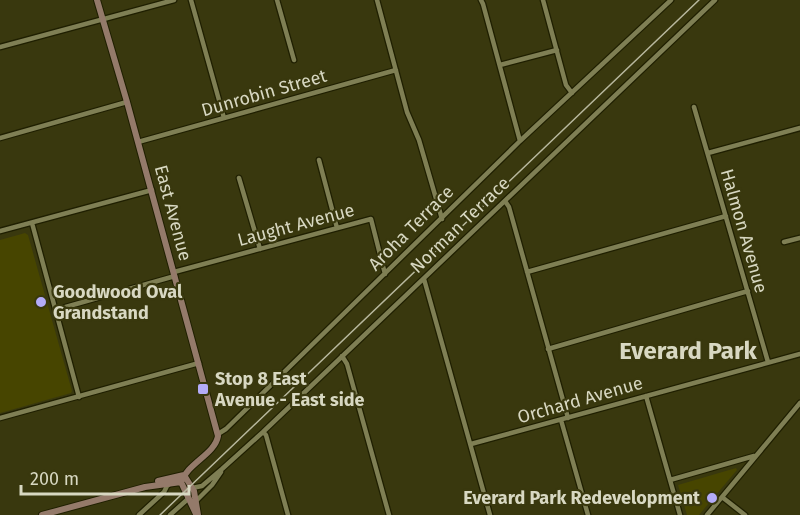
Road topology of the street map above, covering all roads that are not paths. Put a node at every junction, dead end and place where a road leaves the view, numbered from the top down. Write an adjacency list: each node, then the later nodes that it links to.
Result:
1 (97, 0): 10 (street, East Avenue)
2 (174, 0): 10 (street)
3 (191, 0): 19 (street)
4 (277, 0): 13 (street)
5 (377, 0): 15 (street)
6 (481, 0): 14 (street)
7 (543, 0): 12 (street)
8 (671, 0): 16 (street, Aroha Terrace)
9 (715, 0): 28 (street, Norman Terrace)
10 (103, 19): 11 (street); 17 (street, East Avenue)
11 (0, 46)
12 (557, 50): 14 (street); 16 (street)
13 (294, 60)
14 (500, 65): 22 (street)
15 (396, 69): 19 (street, Dunrobin Street); 30 (street)
16 (572, 93): 22 (street, Aroha Terrace)
17 (127, 102): 21 (street); 23 (street, East Avenue)
18 (694, 107): 24 (street, Halmon Avenue)
19 (224, 118): 23 (street, Dunrobin Street)
20 (800, 128): 24 (street)
21 (0, 138)
22 (520, 141): 30 (street, Aroha Terrace)
23 (138, 142): 27 (street, East Avenue)
24 (708, 153): 29 (street, Halmon Avenue)
25 (319, 160): 32 (street)
26 (239, 178): 36 (street)
27 (152, 190): 31 (street); 38 (street, East Avenue)
28 (505, 201): 37 (street); 40 (street, Norman Terrace)
29 (726, 216): 37 (street); 41 (street, Halmon Avenue)
30 (442, 219): 39 (street, Aroha Terrace)
31 (32, 223): 33 (street); 42 (street)
32 (337, 228): 36 (street, Laught Avenue); 39 (street, Laught Avenue)
33 (0, 231)
34 (800, 238): 35 (street)
35 (784, 242)
36 (260, 249): 38 (street, Laught Avenue)
37 (527, 272): 43 (street)
38 (175, 274): 42 (street, Laught Avenue); 47 (street, East Avenue)
39 (386, 274): 55 (street, Aroha Terrace)
40 (424, 279): 45 (street, Norman Terrace); 56 (street)
41 (748, 291): 43 (street); 46 (street, Halmon Avenue)
42 (55, 310): 49 (street)
43 (548, 349): 52 (street)
44 (800, 354): 46 (street, Orchard Avenue)
45 (342, 356): 54 (street, Norman Terrace); 72 (street)
46 (768, 362): 48 (street, Orchard Avenue)
47 (199, 363): 49 (street); 55 (street, East Avenue)
48 (646, 396): 52 (street, Orchard Avenue); 60 (street)
49 (79, 397): 51 (street)
50 (800, 404): 57 (street)
51 (0, 418)
52 (568, 418): 53 (street, Orchard Avenue)
53 (561, 420): 56 (street, Orchard Avenue); 74 (street)
54 (263, 432): 58 (street, Norman Terrace); 71 (street)
55 (218, 434): 59 (street, Aroha Terrace)
56 (471, 444): 73 (street)
57 (756, 456): 60 (street); 64 (street)
58 (222, 469): 63 (street, Norman Terrace); 66 (street, Norman Terrace)
59 (183, 479): 61 (street); 62 (street); 63 (street); 65 (street)
60 (670, 480): 75 (street)
61 (171, 483): 62 (street); 68 (street)
62 (145, 487): 67 (street)
63 (192, 488): 66 (street)
64 (723, 496): 76 (street); 77 (street)
65 (189, 498): 69 (street); 70 (street)
66 (196, 501): 70 (street)
67 (42, 515)
68 (139, 515)
69 (170, 515)
70 (197, 515)
71 (288, 515)
72 (389, 515)
73 (490, 515)
74 (588, 515)
75 (680, 515)
76 (707, 515)
77 (745, 515)

